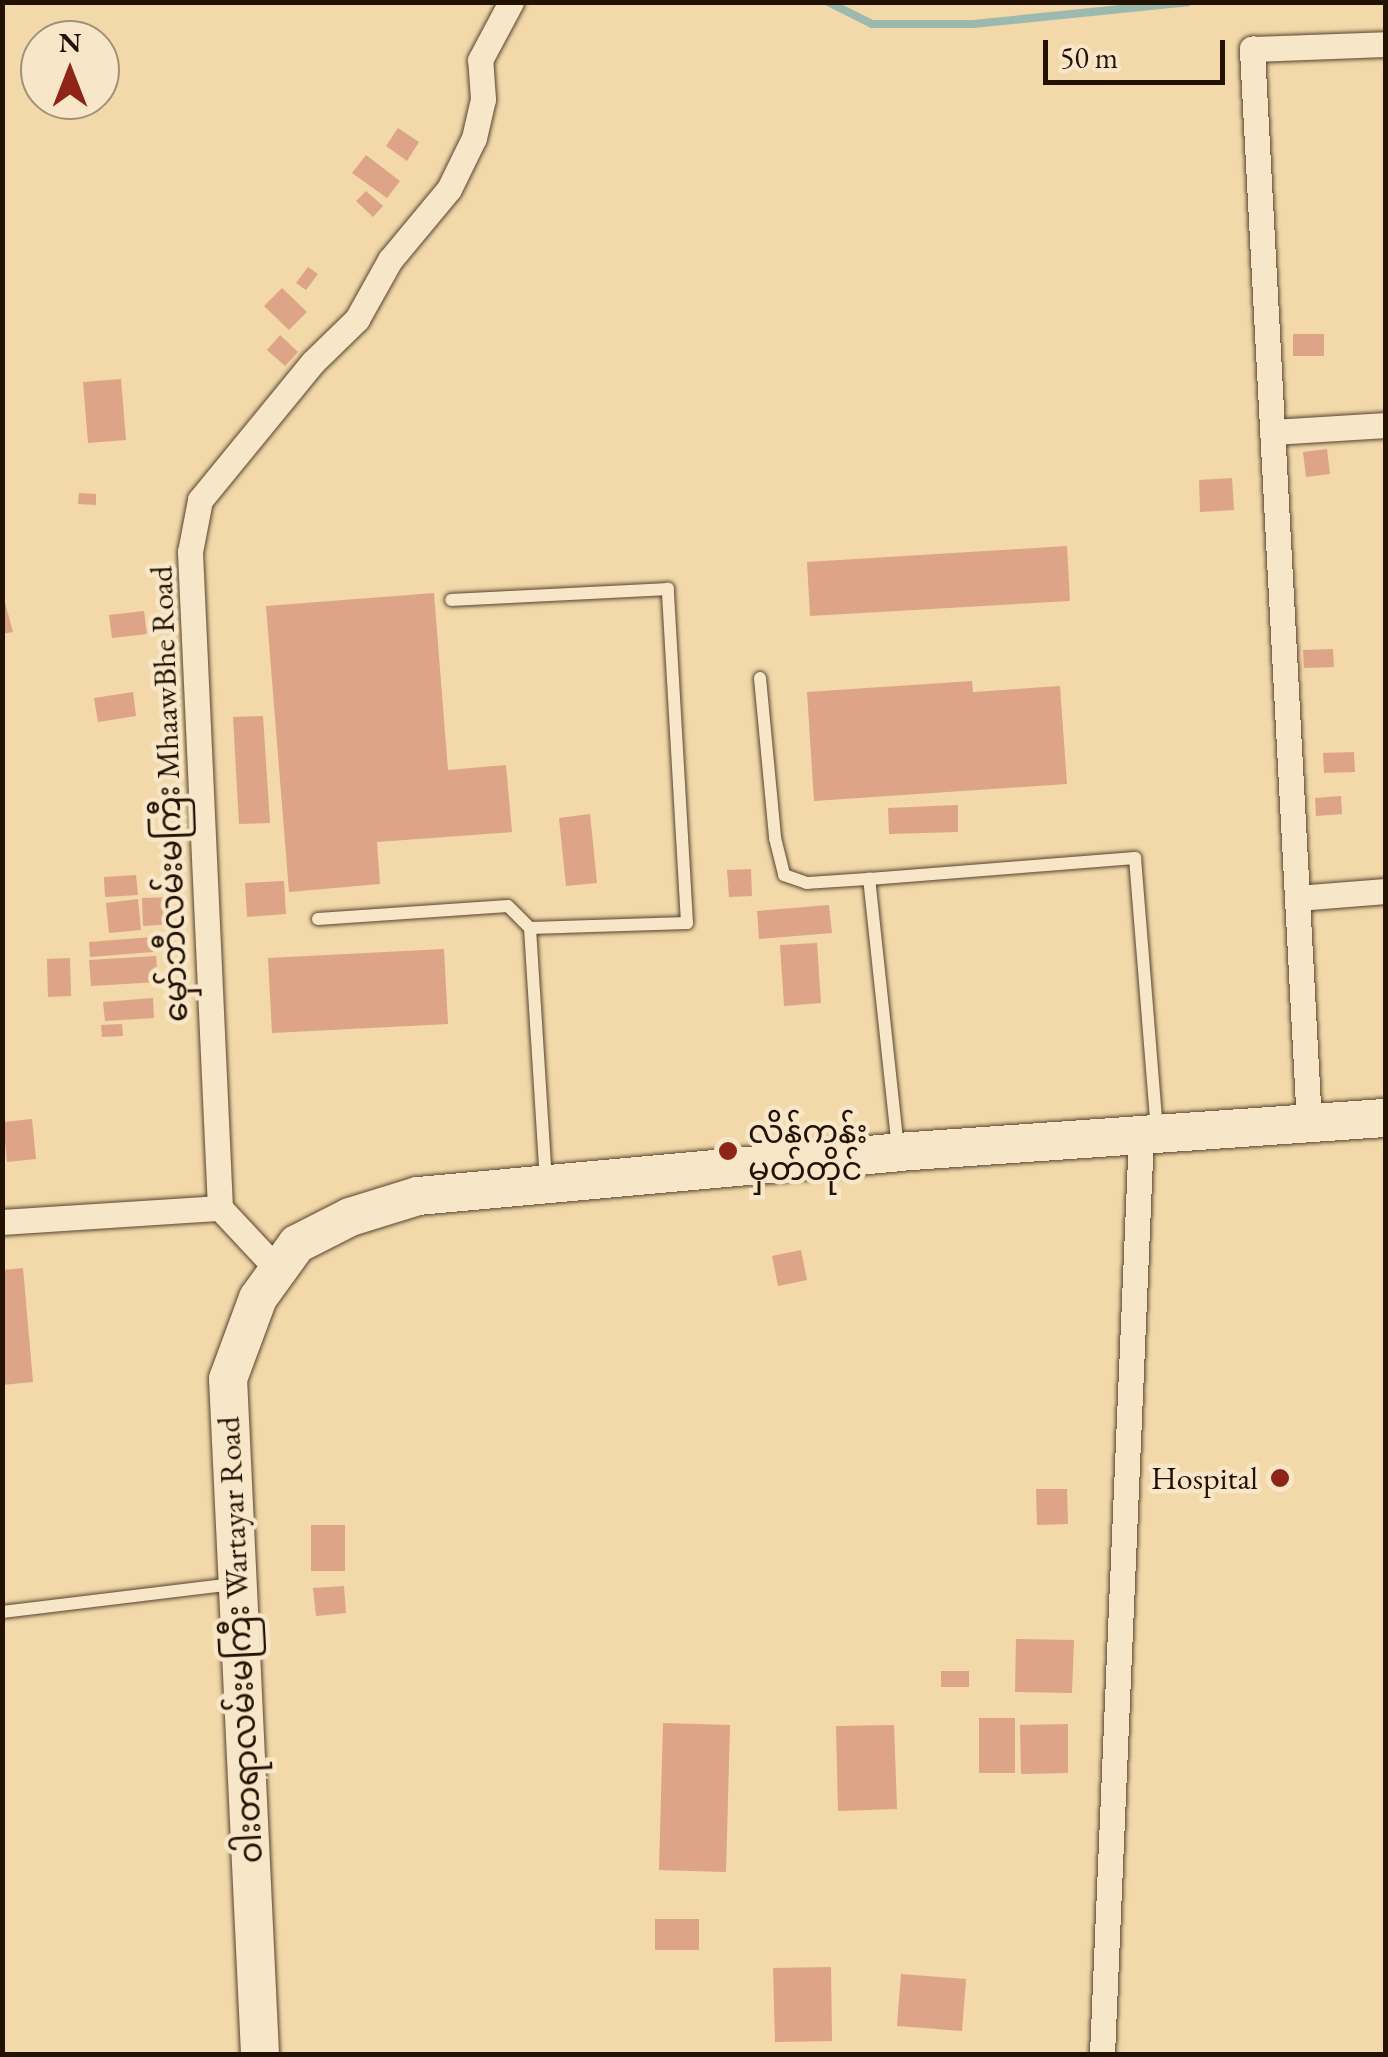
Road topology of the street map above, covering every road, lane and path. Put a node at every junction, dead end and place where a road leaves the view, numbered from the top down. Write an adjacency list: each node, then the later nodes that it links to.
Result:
1 (511, 2): 17 (street, မှော်ဘီလမ်းမကြီး MhaawBhe Road)
2 (1386, 44): 4 (street)
3 (1386, 425): 4 (street)
4 (1272, 432): 9 (street)
5 (452, 600): 11 (lane)
6 (760, 678): 7 (lane)
7 (870, 880): 14 (lane); 15 (lane)
8 (1386, 892): 9 (street)
9 (1297, 898): 13 (street)
10 (318, 919): 11 (lane)
11 (530, 928): 16 (lane)
12 (1386, 1118): 13 (street)
13 (1309, 1124): 14 (street)
14 (1149, 1135): 15 (street); 23 (street)
15 (898, 1152): 16 (street)
16 (547, 1185): 19 (street)
17 (220, 1208): 18 (street); 19 (street)
18 (2, 1222)
19 (288, 1257): 20 (street, ဝါးတရာလမ်းမကြီး Wartayar Road)
20 (238, 1583): 21 (lane); 22 (street, ဝါးတရာလမ်းမကြီး Wartayar Road)
21 (2, 1612)
22 (260, 2054)
23 (1102, 2054)

